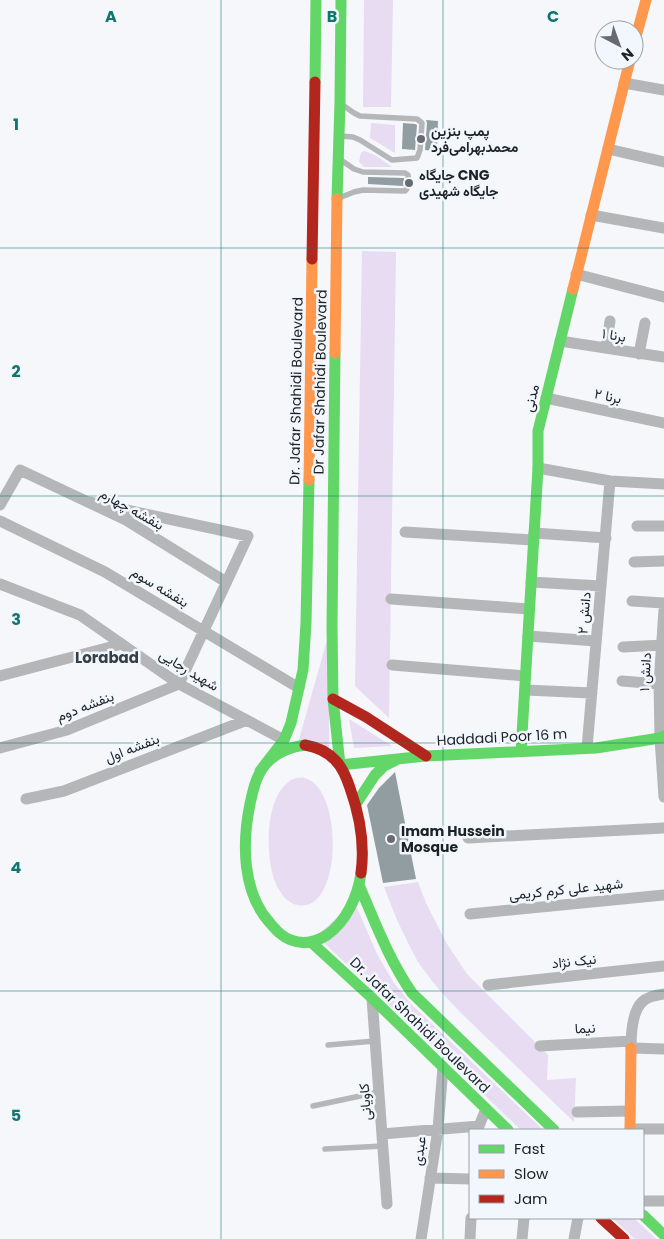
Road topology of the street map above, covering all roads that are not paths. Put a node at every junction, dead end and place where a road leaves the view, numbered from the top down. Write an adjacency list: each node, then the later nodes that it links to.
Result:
1 (316, 0): 60 (main road, Dr. Jafar Shahidi Boulevard)
2 (341, 0): 8 (main road, Dr Jafar Shahidi Boulevard)
3 (646, 0): 4 (main road)
4 (641, 20)
5 (627, 70): 6 (main road, مدنی)
6 (624, 83): 7 (street); 10 (main road, مدنی)
7 (664, 90)
8 (340, 102): 9 (main road, Dr Jafar Shahidi Boulevard); 9 (lane)
9 (339, 136): 11 (main road, Dr Jafar Shahidi Boulevard)
10 (608, 149): 12 (street); 14 (main road, مدنی)
11 (338, 159): 13 (main road, Dr Jafar Shahidi Boulevard); 13 (lane)
12 (664, 162)
13 (337, 198): 63 (main road, Dr Jafar Shahidi Boulevard)
14 (591, 215): 15 (street); 16 (main road, مدنی)
15 (664, 228)
16 (576, 274): 17 (street); 20 (main road, مدنی)
17 (664, 298)
18 (610, 321): 21 (street)
19 (645, 323): 22 (street)
20 (560, 341): 21 (street, برنا ۱); 24 (main road, مدنی)
21 (606, 348): 22 (street, برنا ۱)
22 (639, 354): 23 (street, برنا ۱)
23 (664, 358)
24 (546, 398): 25 (street, برنا ۲); 26 (main road, مدنی)
25 (664, 423)
26 (538, 468): 27 (street); 35 (main road, مدنی)
27 (610, 481): 28 (street); 36 (street, دانش ۲)
28 (664, 484)
29 (89, 502): 30 (street, بنفشه چهارم); 39 (street, بنفشه چهارم); 39 (street)
30 (0, 505)
31 (0, 521): 48 (street, بنفشه سوم)
32 (636, 526): 33 (street)
33 (664, 526)
34 (405, 532): 35 (street)
35 (533, 537): 36 (street); 40 (main road, مدنی)
36 (606, 538): 42 (street, دانش ۲)
37 (634, 562): 38 (street)
38 (664, 562)
39 (226, 582): 48 (street)
40 (531, 582): 42 (street); 46 (main road, مدنی)
41 (0, 584): 51 (street, شهید رجایی)
42 (601, 586): 50 (street, دانش ۲)
43 (391, 599): 46 (street)
44 (632, 601): 45 (street)
45 (664, 603)
46 (529, 609): 49 (main road, مدنی)
47 (664, 609): 52 (street, دانش ۱)
48 (203, 631): 58 (street); 60 (street, بنفشه سوم)
49 (528, 636): 50 (street); 56 (main road, مدنی)
50 (596, 641): 62 (street, دانش ۲)
51 (122, 644): 55 (street); 58 (street, شهید رجایی)
52 (663, 645): 53 (street); 59 (street, دانش ۱)
53 (624, 647)
54 (392, 665): 56 (street)
55 (0, 676)
56 (525, 676): 61 (main road, مدنی)
57 (622, 681): 59 (street)
58 (179, 684): 64 (street, شهید رجایی); 67 (street, بنفشه دوم)
59 (659, 684): 65 (street, دانش ۱)
60 (299, 688): 66 (main road, Dr. Jafar Shahidi Boulevard)
61 (525, 690): 62 (street); 69 (main road, مدنی)
62 (592, 693): 68 (street, دانش ۲)
63 (333, 699): 70 (main road); 72 (main road, Dr Jafar Shahidi Boulevard)
64 (247, 720): 66 (street, شهید رجایی); 76 (street, بنفشه اول)
65 (662, 736): 68 (main road, Haddadi Poor 16 m); 74 (street, دانش ۱)
66 (284, 740): 73 (main road, Dr. Jafar Shahidi Boulevard)
67 (0, 748)
68 (587, 748): 69 (main road, Haddadi Poor 16 m)
69 (521, 751): 70 (main road, Haddadi Poor 16 m)
70 (426, 756): 71 (main road, Haddadi Poor 16 m)
71 (401, 758): 72 (main road, Haddadi Poor 16 m); 77 (main road)
72 (340, 765): 73 (main road); 77 (main road)
73 (260, 771): 83 (main road)
74 (663, 773): 75 (street, دانش ۱)
75 (664, 797)
76 (26, 799)
77 (356, 804): 80 (main road)
78 (664, 828): 79 (street)
79 (468, 838)
80 (359, 885): 83 (main road); 102 (main road, Dr. Jafar Shahidi Boulevard)
81 (664, 895): 82 (street, شهید علی کرم کریمی)
82 (470, 914)
83 (311, 942): 87 (main road, Dr. Jafar Shahidi Boulevard)
84 (664, 966): 85 (street, نیک نژاد)
85 (488, 985)
86 (664, 994): 89 (street)
87 (372, 998): 88 (street, کاویانی); 93 (main road, Dr. Jafar Shahidi Boulevard)
88 (375, 1041): 90 (lane); 94 (street, کاویانی)
89 (631, 1044): 91 (street, نیما); 92 (street, نیما); 97 (main road)
90 (328, 1045)
91 (540, 1046)
92 (664, 1049)
93 (443, 1067): 96 (main road, Dr. Jafar Shahidi Boulevard); 100 (street, عبدی)
94 (379, 1092): 95 (lane); 106 (street, کاویانی)
95 (314, 1106)
96 (486, 1109): 99 (street); 101 (main road, Dr. Jafar Shahidi Boulevard)
97 (630, 1111): 98 (street); 103 (main road)
98 (577, 1112)
99 (478, 1128): 100 (street)
100 (438, 1129): 106 (street); 109 (street, عبدی)
101 (507, 1129)
102 (553, 1129)
103 (630, 1129)
104 (664, 1129): 105 (street)
105 (644, 1130)
106 (382, 1134): 107 (street, کاویانی)
107 (383, 1146): 108 (lane); 113 (street, کاویانی)
108 (324, 1149)
109 (430, 1178): 110 (street); 120 (street, عبدی)
110 (469, 1179)
111 (644, 1201): 112 (street)
112 (664, 1201)
113 (387, 1204)
114 (644, 1216): 119 (main road)
115 (471, 1219): 121 (street)
116 (524, 1219): 122 (street)
117 (578, 1219): 123 (street)
118 (602, 1219): 124 (main road)
119 (664, 1235)
120 (421, 1239)
121 (470, 1239)
122 (522, 1239)
123 (574, 1239)
124 (624, 1239)

